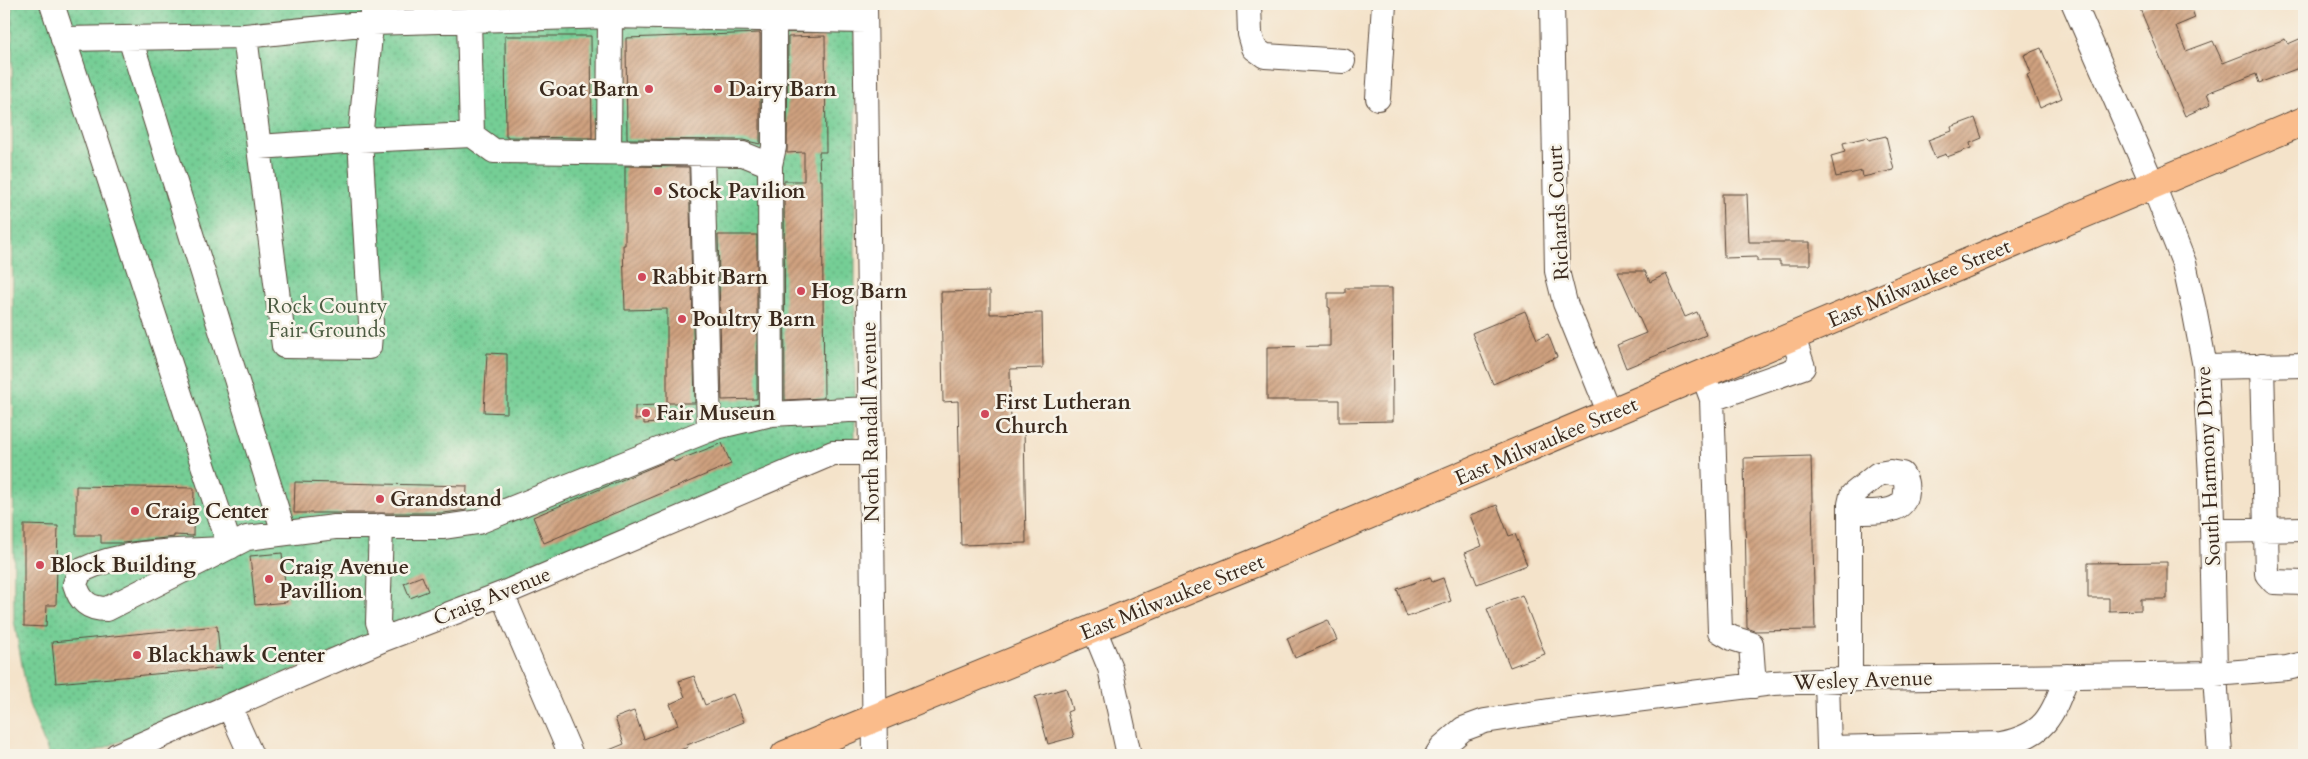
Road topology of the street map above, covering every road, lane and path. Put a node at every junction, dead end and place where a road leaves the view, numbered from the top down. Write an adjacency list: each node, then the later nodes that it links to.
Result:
1 (52, 4): 13 (street)
2 (1249, 4): 14 (street)
3 (1384, 4): 15 (street)
4 (1552, 4): 30 (street, Richards Court)
5 (2074, 4): 23 (street, South Harmony Drive)
6 (865, 12): 10 (street); 28 (street, North Randall Avenue)
7 (372, 13): 9 (street); 11 (street); 18 (street)
8 (610, 16): 9 (street); 10 (street); 20 (street)
9 (469, 20): 17 (street)
10 (774, 20): 22 (street)
11 (245, 36): 12 (street); 19 (street)
12 (130, 38): 13 (street); 38 (street)
13 (62, 39): 39 (street)
14 (1343, 61)
15 (1378, 98)
16 (2304, 121): 23 (main road, East Milwaukee Street)
17 (472, 136): 18 (street); 20 (street)
18 (360, 140): 19 (street); 19 (street)
19 (259, 146)
20 (609, 152): 21 (street)
21 (702, 154): 22 (street); 31 (street)
22 (770, 165): 29 (street)
23 (2153, 185): 26 (street, South Harmony Drive); 27 (main road, East Milwaukee Street)
24 (2262, 365): 25 (street); 26 (street); 36 (street)
25 (2304, 365)
26 (2205, 367): 37 (street, South Harmony Drive)
27 (1708, 387): 30 (main road, East Milwaukee Street); 48 (street)
28 (869, 409): 29 (street); 32 (street, North Randall Avenue)
29 (770, 414): 31 (street)
30 (1610, 414): 42 (main road, East Milwaukee Street)
31 (709, 430): 34 (street)
32 (870, 454): 41 (street, Craig Avenue); 50 (street, North Randall Avenue)
33 (1850, 512): 47 (street)
34 (381, 526): 38 (street); 43 (street)
35 (2304, 529): 36 (street)
36 (2267, 530): 37 (street); 40 (street)
37 (2212, 531): 45 (street, South Harmony Drive)
38 (284, 533): 39 (street)
39 (227, 548): 39 (street)
40 (2304, 583)
41 (502, 594): 43 (street, Craig Avenue); 54 (street)
42 (1094, 629): 50 (main road, East Milwaukee Street); 57 (street)
43 (384, 639): 49 (street, Craig Avenue)
44 (2304, 664): 45 (street, Wesley Avenue)
45 (2215, 674): 46 (street, Wesley Avenue); 59 (street, South Harmony Drive)
46 (2067, 676): 47 (street, Wesley Avenue); 51 (street)
47 (1838, 680): 48 (street, Wesley Avenue); 51 (street)
48 (1754, 686): 58 (street, Wesley Avenue)
49 (229, 706): 52 (street, Craig Avenue); 53 (street)
50 (875, 720): 55 (main road, East Milwaukee Street); 56 (street, North Randall Avenue)
51 (1829, 751)
52 (118, 755)
53 (251, 755)
54 (571, 755)
55 (785, 755)
56 (875, 755)
57 (1129, 755)
58 (1437, 755)
59 (2220, 755)

